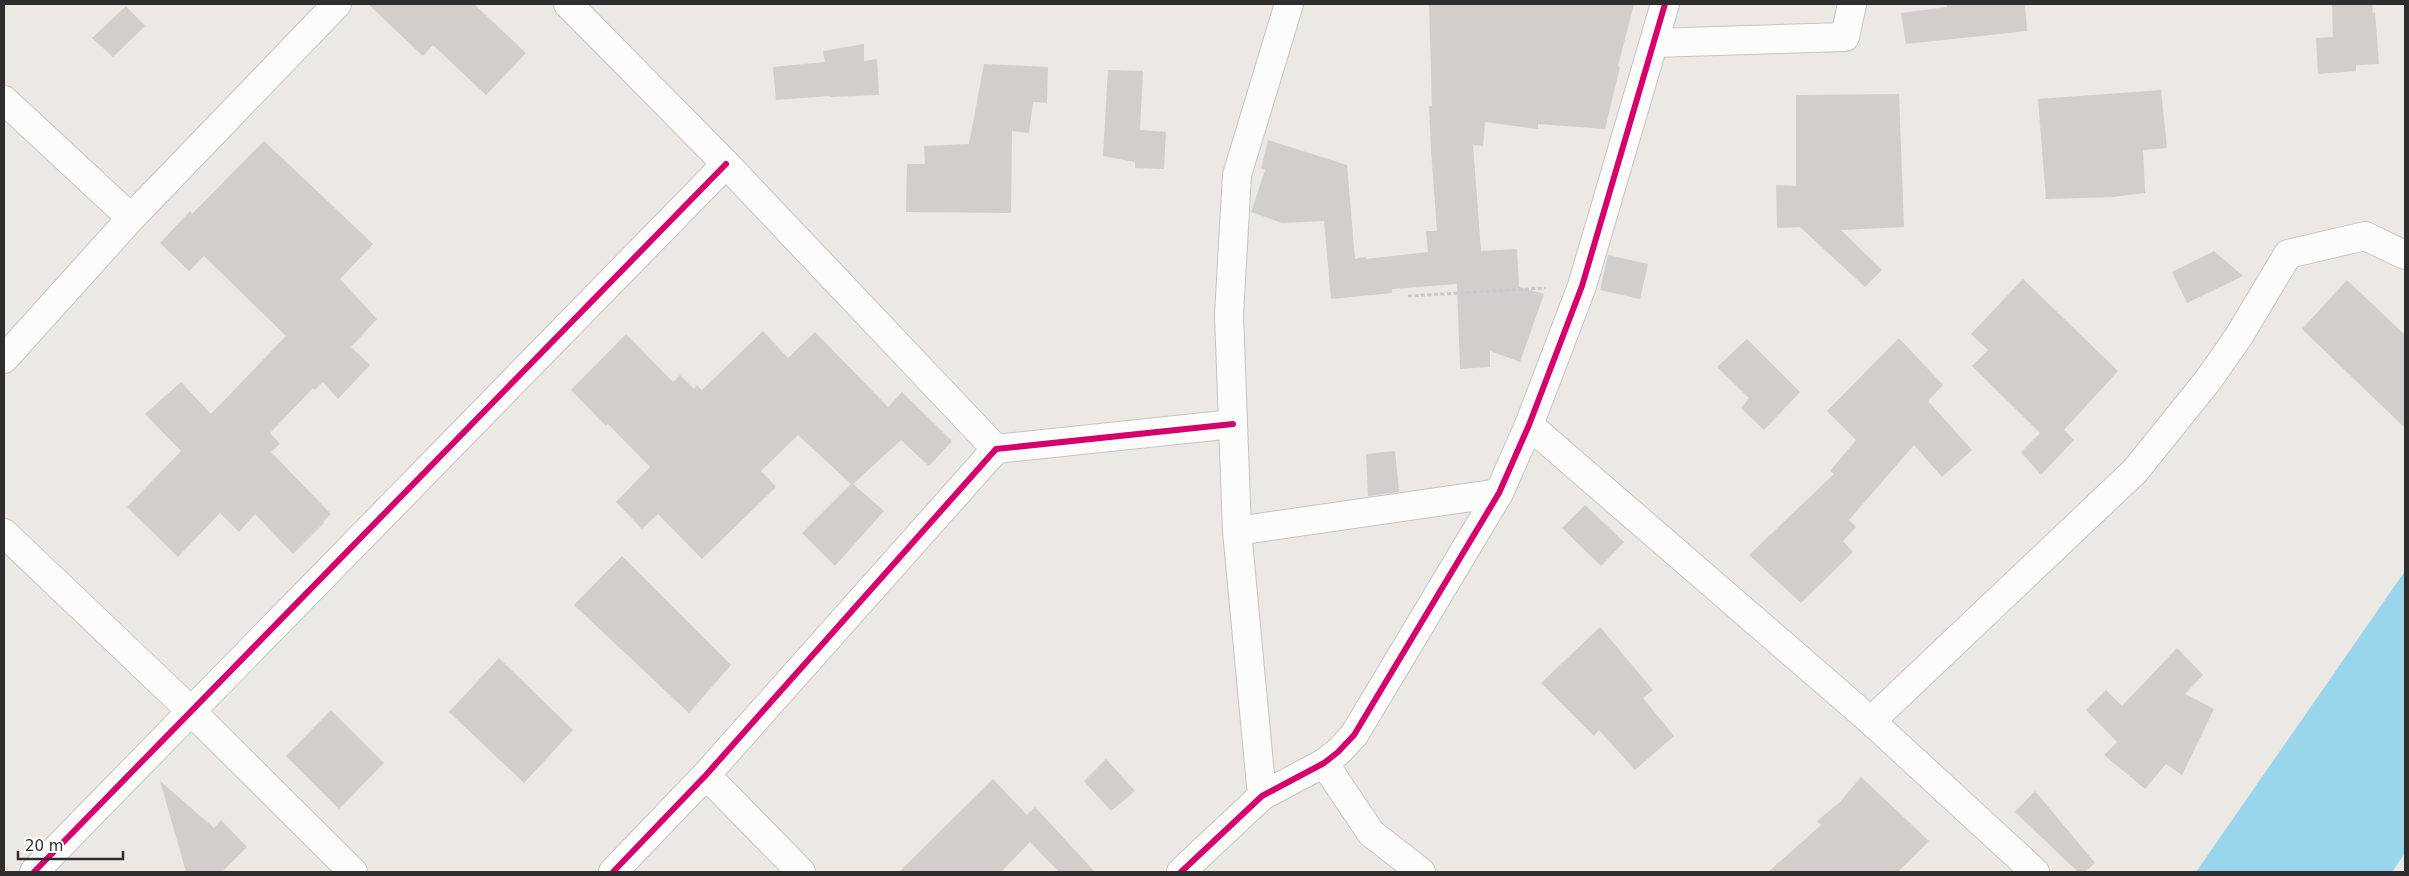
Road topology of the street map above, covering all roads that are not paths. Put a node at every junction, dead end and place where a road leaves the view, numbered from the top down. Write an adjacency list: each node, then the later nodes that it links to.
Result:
1 (338, 4): 9 (street)
2 (568, 4): 8 (street)
3 (1289, 4): 12 (street)
4 (1665, 4): 6 (street)
5 (1852, 4): 6 (street)
6 (1654, 43): 13 (street)
7 (4, 100): 9 (street)
8 (726, 164): 14 (street); 18 (street)
9 (131, 218): 11 (street)
10 (2405, 256): 19 (street)
11 (4, 359)
12 (1233, 424): 14 (street); 16 (street)
13 (1529, 425): 15 (street); 19 (street)
14 (996, 449): 21 (street)
15 (1499, 493): 16 (street); 20 (street)
16 (1237, 531): 22 (street)
17 (4, 534): 18 (street)
18 (190, 711): 23 (street); 24 (street)
19 (1871, 721): 29 (street)
20 (1324, 763): 22 (street); 28 (street)
21 (706, 775): 25 (street); 26 (street)
22 (1262, 796): 27 (street)
23 (34, 872)
24 (353, 872)
25 (614, 872)
26 (802, 872)
27 (1181, 872)
28 (1421, 872)
29 (2035, 872)

